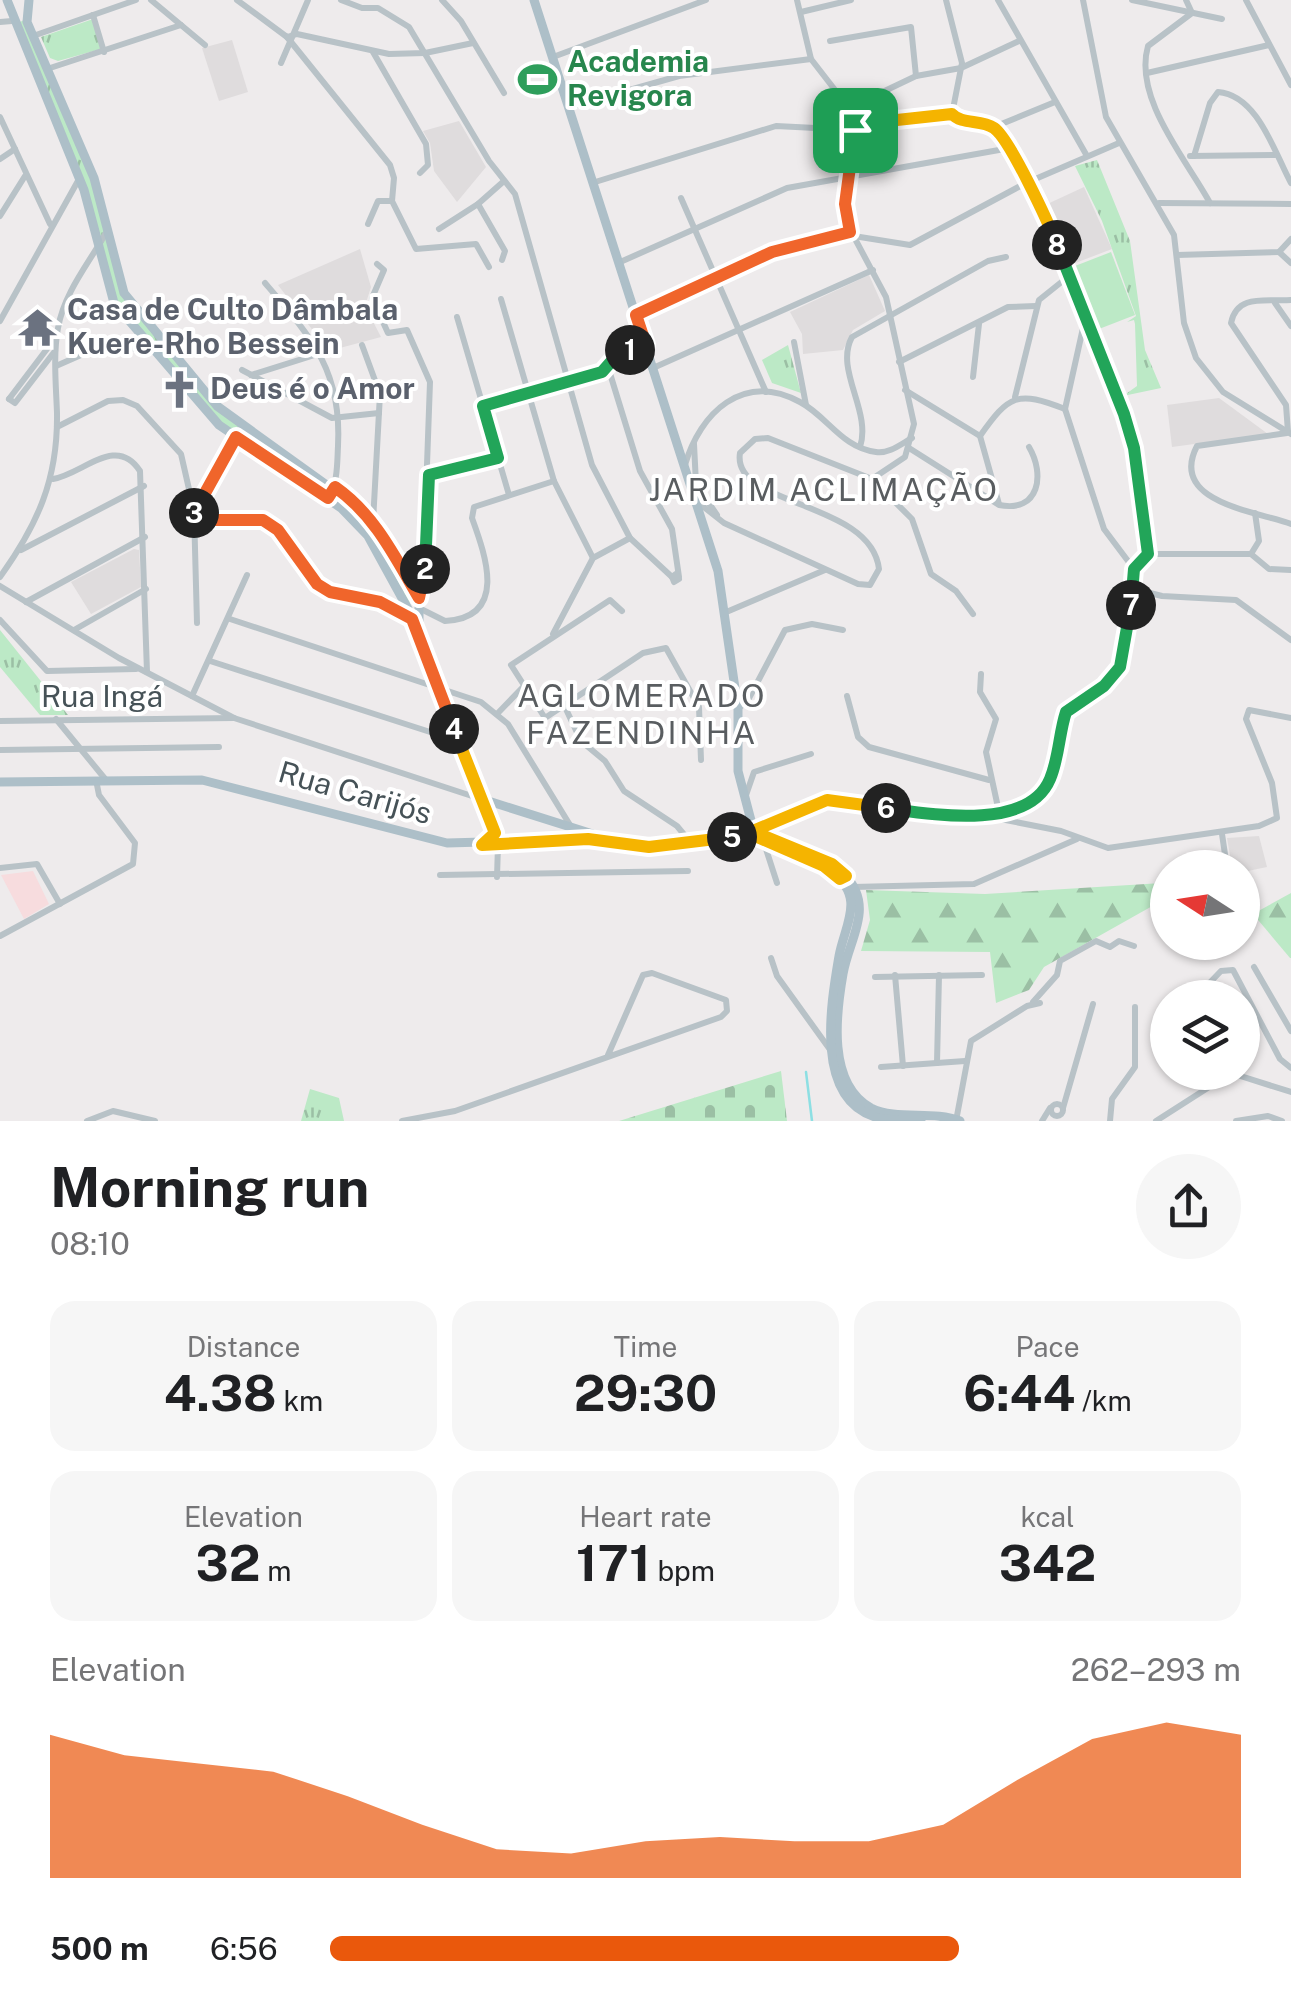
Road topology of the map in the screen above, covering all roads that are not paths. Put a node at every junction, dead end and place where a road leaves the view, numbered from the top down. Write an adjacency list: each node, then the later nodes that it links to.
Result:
1 (7, 0): 27 (main road)
2 (28, 0): 25 (main road)
3 (136, 0): 26 (street)
4 (150, 0): 30 (street)
5 (237, 0): 24 (street)
6 (256, 0): 24 (street)
7 (308, 0): 32 (street)
8 (341, 0): 21 (street)
9 (373, 0): 21 (street)
10 (442, 0): 35 (street)
11 (534, 0): 41 (main road)
12 (706, 0): 41 (street)
13 (797, 0): 22 (street)
14 (851, 0): 22 (street)
15 (946, 0): 44 (street)
16 (998, 0): 34 (street)
17 (1083, 0): 58 (street)
18 (1132, 0): 23 (street)
19 (1186, 0): 23 (street)
20 (1246, 0): 37 (street)
21 (378, 8): 40 (street)
22 (802, 12): 42 (street)
23 (1192, 13): 28 (street); 46 (street)
24 (256, 14): 32 (street)
25 (26, 15): 27 (main road); 31 (main road)
26 (93, 15): 31 (street); 39 (street)
27 (11, 17): 29 (street); 66 (main road)
28 (1222, 19)
29 (0, 21)
30 (181, 25): 36 (street); 39 (street)
31 (33, 36): 45 (main road)
32 (292, 38): 38 (street); 43 (street); 77 (street)
33 (830, 40): 47 (street)
34 (1020, 41): 44 (street); 50 (street)
35 (473, 42): 40 (street); 49 (street)
36 (205, 44)
37 (1269, 45): 46 (street); 48 (street)
38 (372, 51): 40 (street); 67 (street)
39 (104, 52): 45 (street)
40 (425, 52): 72 (street)
41 (553, 57): 51 (main road)
42 (810, 59): 51 (street); 52 (street)
43 (281, 63)
44 (961, 68): 47 (street); 53 (street)
45 (47, 69): 61 (main road)
46 (1147, 73): 64 (street)
47 (916, 76): 52 (street)
48 (1291, 85)
49 (504, 93)
50 (1055, 102): 56 (street); 63 (street)
51 (569, 107): 73 (main road)
52 (850, 108): 55 (street)
53 (952, 114): 55 (street); 56 (street)
54 (0, 117): 60 (street)
55 (856, 118): 57 (street)
56 (993, 128): 59 (street)
57 (855, 130): 71 (street); 73 (street)
58 (1119, 143): 63 (street); 80 (street)
59 (1010, 148): 71 (street); 75 (street)
60 (15, 149): 65 (street); 68 (street)
61 (85, 155): 66 (main road); 69 (main road)
62 (1276, 155): 64 (street); 64 (street); 74 (street)
63 (1088, 156): 75 (street)
64 (1189, 156): 78 (street)
65 (0, 160)
66 (72, 163): 70 (main road)
67 (420, 173)
68 (26, 175): 82 (street); 84 (street)
69 (94, 178): 70 (main road); 89 (main road)
70 (79, 179): 84 (street); 89 (main road)
71 (848, 180): 85 (street); 87 (street)
72 (504, 181): 79 (street); 128 (street)
73 (592, 183): 94 (main road)
74 (1291, 183)
75 (1026, 184): 87 (street); 99 (street)
76 (682, 198): 85 (street)
77 (392, 200): 83 (street); 97 (street)
78 (1210, 203): 80 (street); 81 (street)
79 (478, 204): 86 (street); 93 (street)
80 (1158, 204): 91 (street)
81 (1291, 204)
82 (0, 216)
83 (368, 224)
84 (50, 226): 110 (street)
85 (694, 228): 94 (street); 100 (street)
86 (440, 229)
87 (850, 232): 98 (street); 100 (street)
88 (1291, 239): 90 (street)
89 (99, 242): 114 (street); 118 (main road); 140 (main road)
90 (1279, 252): 91 (street); 95 (street)
91 (1177, 255): 143 (street)
92 (1006, 257): 106 (street)
93 (502, 260)
94 (618, 263): 107 (main road)
95 (1291, 263)
96 (377, 264): 152 (street)
97 (489, 267)
98 (873, 270): 106 (street); 113 (street)
99 (1068, 276): 105 (street); 109 (street)
100 (719, 277): 107 (street); 113 (street)
101 (266, 283): 120 (street)
102 (501, 299): 131 (street)
103 (1291, 300): 104 (street)
104 (1274, 302): 112 (street); 143 (street)
105 (1036, 306): 111 (street); 132 (street)
106 (890, 313): 121 (street); 148 (street)
107 (636, 315): 117 (main road)
108 (457, 317): 134 (street)
109 (1085, 318): 136 (street); 170 (street)
110 (0, 321)
111 (979, 323): 121 (street); 127 (street)
112 (1291, 326)
113 (742, 329): 124 (street); 130 (street)
114 (57, 336): 119 (street); 119 (street)
115 (794, 342): 135 (street)
116 (362, 345): 137 (street)
117 (646, 345): 123 (street); 124 (main road)
118 (151, 349): 122 (street); 145 (main road)
119 (56, 351): 122 (street)
120 (321, 353): 126 (street); 139 (street)
121 (899, 362): 129 (street)
122 (56, 366): 141 (street)
123 (608, 367): 128 (street); 168 (street)
124 (653, 368): 151 (main road)
125 (242, 370): 126 (street)
126 (251, 376): 139 (street)
127 (973, 378)
128 (568, 382): 131 (street); 168 (street)
129 (906, 390): 133 (street); 138 (street)
130 (766, 392): 135 (street); 142 (street)
131 (528, 393): 134 (street); 155 (street)
132 (1015, 398): 136 (street); 144 (street)
133 (928, 404): 138 (street); 144 (street)
134 (483, 406): 150 (street)
135 (806, 406): 148 (street)
136 (1065, 409): 173 (street)
137 (379, 412): 139 (street); 164 (street)
138 (912, 412): 146 (street)
139 (340, 418): 157 (street)
140 (242, 426): 145 (street); 157 (main road)
141 (57, 427): 153 (street); 163 (street)
142 (696, 432): 151 (street); 165 (street)
143 (1290, 433): 162 (street)
144 (980, 436): 161 (street)
145 (236, 437): 159 (main road); 163 (street)
146 (913, 438): 148 (street); 149 (street)
147 (1029, 447): 161 (street)
148 (860, 448)
149 (910, 448): 154 (street); 161 (street)
150 (498, 458): 152 (street); 158 (street)
151 (684, 469): 160 (main road)
152 (429, 475): 182 (street)
153 (53, 479): 156 (street); 169 (street)
154 (872, 480): 174 (street); 185 (street)
155 (554, 481): 158 (street); 172 (street)
156 (144, 486): 167 (street); 169 (street)
157 (335, 487): 159 (street); 164 (main road)
158 (509, 495): 182 (street)
159 (328, 498): 182 (main road)
160 (694, 499): 165 (street); 184 (main road)
161 (999, 505)
162 (1254, 512): 166 (street); 171 (street)
163 (195, 515): 182 (street); 188 (street)
164 (373, 522): 182 (main road)
165 (724, 523): 174 (street)
166 (1291, 524)
167 (145, 536): 179 (street); 181 (street)
168 (630, 538): 172 (street)
169 (18, 552): 177 (street)
170 (1148, 554): 171 (street); 173 (street)
171 (1251, 554): 175 (street)
172 (593, 558): 191 (street)
173 (1134, 569): 180 (street)
174 (826, 570): 184 (street)
175 (1291, 570)
176 (247, 575): 186 (street)
177 (0, 577)
178 (0, 589): 181 (street)
179 (146, 589): 189 (street); 196 (street)
180 (1134, 589): 192 (street); 222 (street)
181 (25, 601): 189 (street)
182 (415, 609): 198 (main road)
183 (622, 611): 191 (street)
184 (724, 613): 204 (main road)
185 (973, 614)
186 (230, 619): 193 (street); 198 (street)
187 (0, 620): 195 (street)
188 (197, 622)
189 (74, 630): 194 (street)
190 (843, 630): 204 (street)
191 (553, 634): 199 (street)
192 (1291, 640)
193 (210, 661): 200 (street); 211 (street)
194 (128, 662): 195 (street); 196 (street)
195 (118, 670): 196 (street)
196 (144, 670): 200 (street)
197 (981, 674): 218 (street)
198 (438, 686): 205 (street); 211 (main road)
199 (524, 687): 202 (street); 205 (street)
200 (192, 696): 203 (street)
201 (848, 696): 218 (street)
202 (564, 707): 216 (street); 233 (street)
203 (214, 708): 207 (street); 209 (street, Rua Ingá)
204 (738, 709): 221 (main road)
205 (496, 714): 224 (street)
206 (55, 718): 209 (street, Rua Ingá); 210 (street, Rua Ingá); 213 (street)
207 (234, 718): 209 (street, Rua Ingá); 220 (street)
208 (1291, 718): 227 (street)
209 (205, 719)
210 (0, 721)
211 (459, 741): 220 (main road)
212 (219, 747): 213 (street)
213 (83, 748): 214 (street); 217 (street)
214 (0, 750)
215 (811, 754): 221 (street)
216 (701, 760)
217 (101, 780): 219 (main road, Rua Carijós); 234 (main road, Rua Carijós); 244 (street)
218 (990, 780): 222 (street)
219 (0, 782)
220 (482, 799): 224 (main road); 225 (main road)
221 (745, 799): 226 (main road)
222 (999, 812): 223 (street)
223 (989, 817): 226 (street); 228 (street)
224 (567, 825): 229 (main road); 230 (main road)
225 (495, 833): 232 (main road); 234 (main road)
226 (751, 833): 231 (main road); 233 (main road, Rua Carijós); 241 (main road)
227 (1222, 834): 228 (street); 236 (street)
228 (1077, 839): 243 (street)
229 (562, 840): 230 (main road, Rua Carijós); 232 (main road, Rua Carijós)
230 (614, 841): 233 (main road, Rua Carijós)
231 (764, 842): 241 (main road); 242 (street)
232 (512, 844): 235 (main road, Rua Carijós)
233 (691, 844)
234 (482, 845): 235 (main road, Rua Carijós)
235 (498, 845): 240 (street)
236 (1225, 850)
237 (0, 868): 244 (street)
238 (688, 870): 240 (street)
239 (440, 875): 240 (street)
240 (497, 877)
241 (843, 878): 243 (main road); 263 (main road)
242 (777, 884)
243 (853, 887): 276 (main road)
244 (60, 904): 245 (street)
245 (0, 936)
246 (1134, 946): 257 (street)
247 (770, 958): 263 (street)
248 (1254, 967): 260 (street)
249 (896, 975): 250 (street); 252 (street); 267 (street)
250 (939, 975): 251 (street); 266 (street)
251 (982, 975)
252 (874, 976)
253 (1212, 980): 254 (street)
254 (1238, 980)
255 (1040, 1004): 257 (street)
256 (1093, 1004): 275 (street)
257 (1028, 1006): 265 (street)
258 (1135, 1006): 282 (street)
259 (1260, 1021): 269 (street)
260 (1291, 1031)
261 (617, 1033): 262 (street); 262 (street); 264 (street)
262 (628, 1048): 264 (street)
263 (832, 1052): 280 (main road)
264 (608, 1055): 273 (street)
265 (965, 1061): 266 (street); 276 (street)
266 (937, 1064): 267 (street)
267 (903, 1066): 268 (street)
268 (881, 1067)
269 (1291, 1068)
270 (1260, 1082): 272 (street)
271 (1204, 1090): 283 (street)
272 (1291, 1092)
273 (490, 1096): 274 (street); 279 (street)
274 (494, 1105)
275 (1058, 1113): 281 (street)
276 (958, 1120)
277 (87, 1121): 278 (street)
278 (155, 1121)
279 (402, 1121)
280 (936, 1121)
281 (1043, 1121)
282 (1110, 1121)
283 (1156, 1121)
284 (1236, 1121): 285 (street)
285 (1282, 1121)

